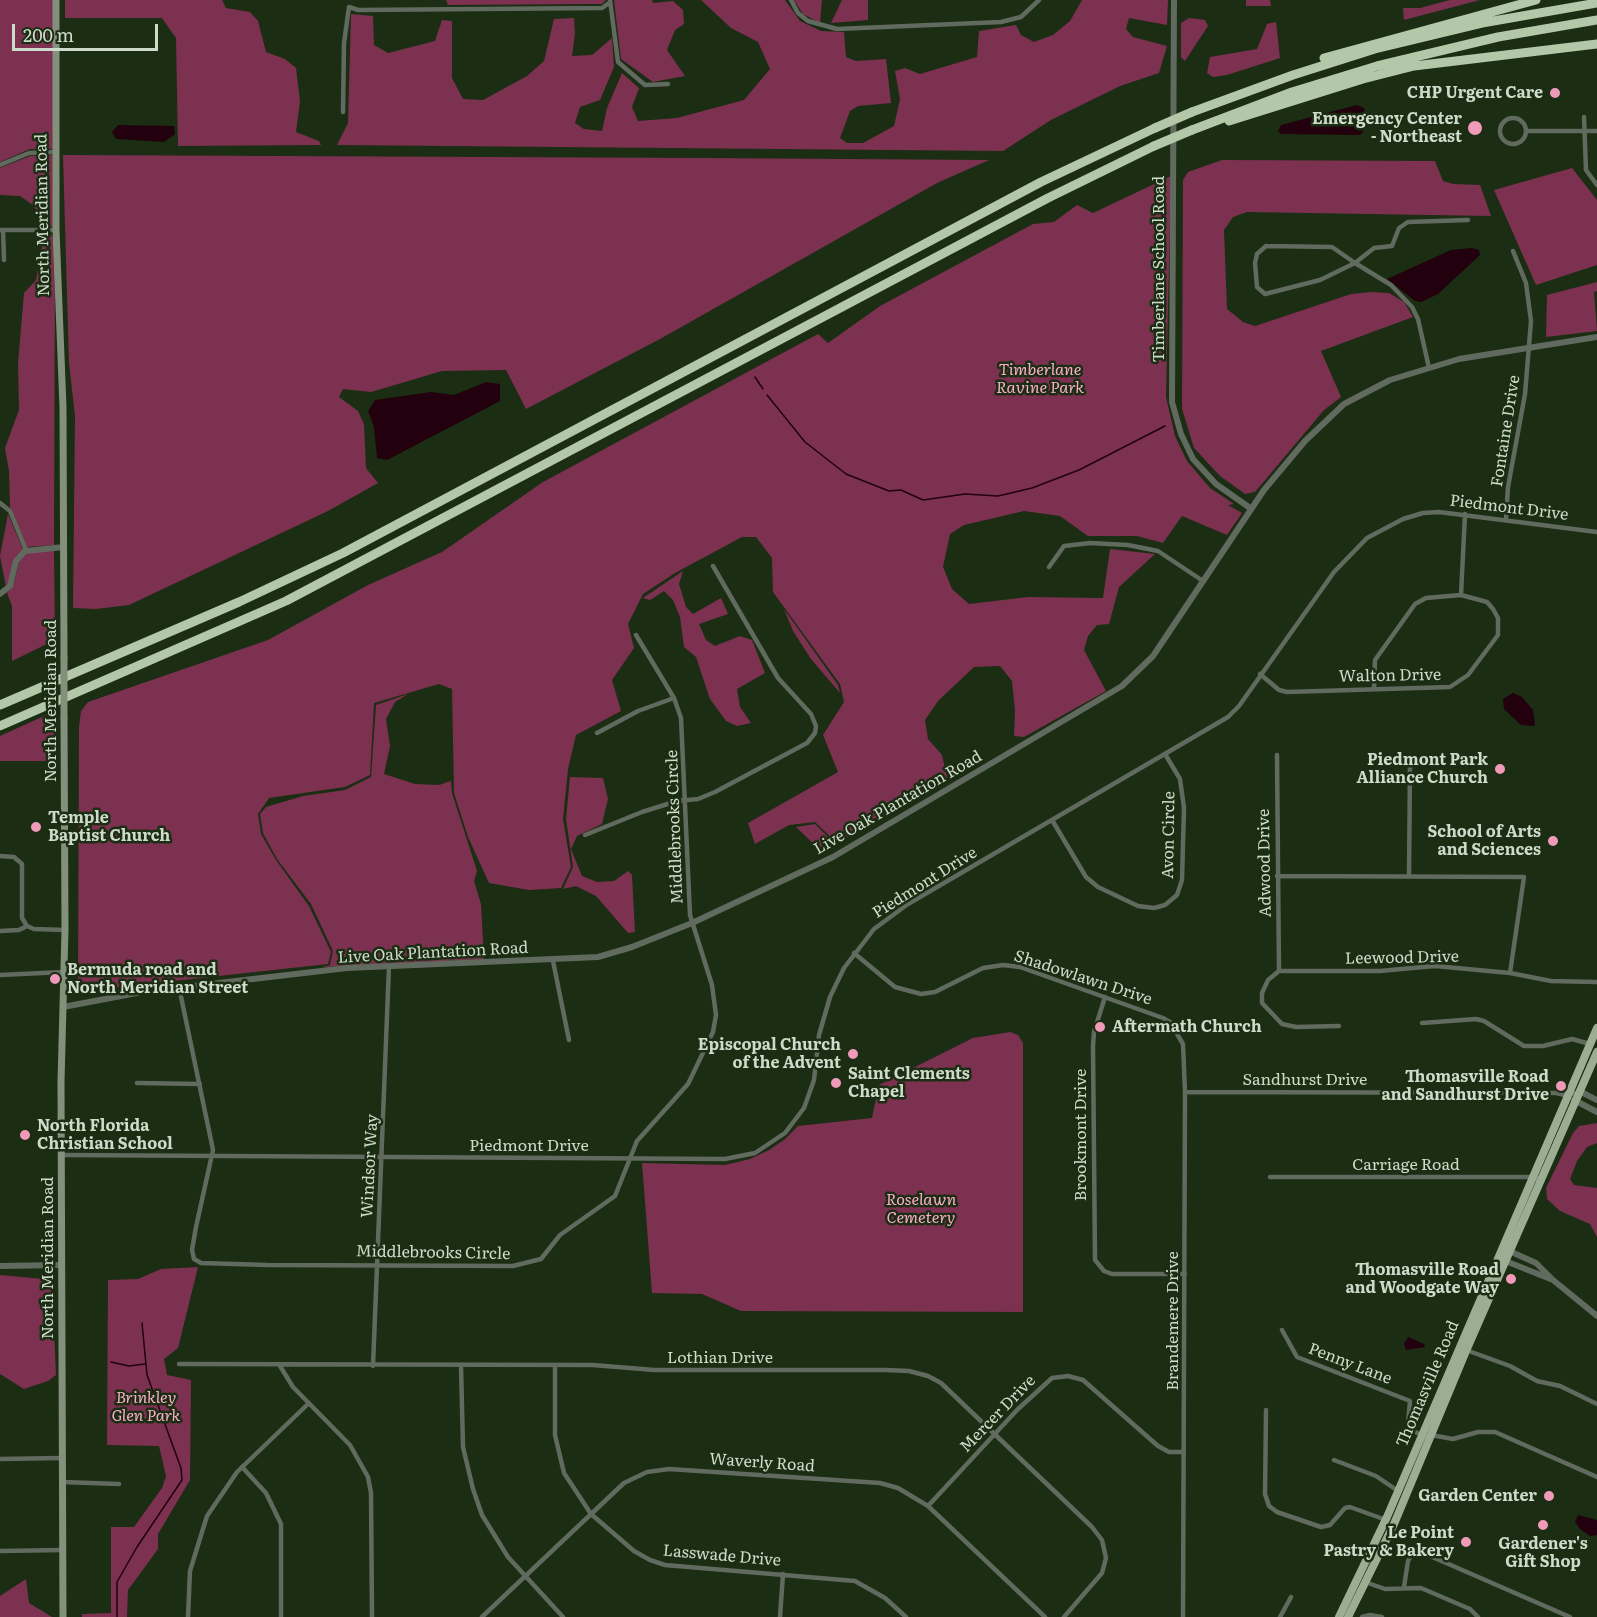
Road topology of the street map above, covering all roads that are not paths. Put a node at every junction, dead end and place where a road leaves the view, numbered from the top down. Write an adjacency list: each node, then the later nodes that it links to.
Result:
1 (56, 0): 20 (main road, North Meridian Road)
2 (346, 0): 9 (street)
3 (791, 0): 4 (street)
4 (1039, 0)
5 (1174, 0): 33 (street, Timberlane School Road)
6 (1536, 0): 13 (highway)
7 (609, 2): 9 (street); 12 (street)
8 (1597, 3): 13 (highway)
9 (349, 7): 14 (street)
10 (1597, 20): 16 (highway)
11 (1597, 44): 16 (highway)
12 (668, 84)
13 (1225, 99): 48 (highway, bridge)
14 (343, 112)
15 (1584, 117): 18 (street)
16 (1192, 130): 49 (highway, bridge)
17 (1526, 131): 17 (street); 18 (street)
18 (1584, 131): 19 (street); 22 (street)
19 (1597, 131)
20 (55, 152): 21 (street); 25 (main road, North Meridian Road)
21 (0, 165)
22 (1597, 185)
23 (1468, 220): 28 (street)
24 (2, 230): 25 (street); 27 (street)
25 (56, 230): 37 (main road, North Meridian Road)
26 (1513, 251): 30 (street, Fontaine Drive)
27 (4, 260)
28 (1355, 263): 28 (street); 31 (street)
29 (1597, 338): 30 (street, Live Oak Plantation Road)
30 (1530, 346): 31 (street, Live Oak Plantation Road); 35 (street, Fontaine Drive)
31 (1429, 368): 33 (street, Live Oak Plantation Road)
32 (0, 503): 38 (street)
33 (1250, 508): 41 (street, Live Oak Plantation Road)
34 (1465, 514): 35 (street, Piedmont Drive); 43 (street); 45 (street, Piedmont Drive)
35 (1506, 519): 36 (street, Piedmont Drive)
36 (1597, 532)
37 (64, 547): 38 (street); 62 (main road, North Meridian Road, bridge)
38 (26, 550): 42 (street)
39 (713, 566): 54 (street)
40 (1049, 567): 41 (street)
41 (1203, 581): 60 (street, Live Oak Plantation Road)
42 (0, 594)
43 (1461, 594): 46 (street); 46 (street, Walton Drive)
44 (636, 635): 47 (street, Middlebrooks Circle)
45 (1260, 674): 46 (street, Walton Drive); 51 (street, Piedmont Drive)
46 (1374, 688)
47 (674, 698): 50 (street); 54 (street, Middlebrooks Circle)
48 (0, 705)
49 (0, 726)
50 (597, 733)
51 (1165, 754): 55 (street, Piedmont Drive); 55 (street, Avon Circle)
52 (1277, 755): 58 (street, Adwood Drive)
53 (1410, 763): 59 (street)
54 (685, 800): 56 (street); 60 (street, Middlebrooks Circle)
55 (1052, 820): 64 (street, Piedmont Drive)
56 (585, 835)
57 (0, 856): 61 (street)
58 (1276, 876): 59 (street); 67 (street, Adwood Drive)
59 (1409, 877): 69 (street)
60 (692, 923): 65 (street, Live Oak Plantation Road); 93 (street, Middlebrooks Circle)
61 (27, 926): 62 (street); 63 (street)
62 (65, 930): 68 (main road, North Meridian Road)
63 (0, 931)
64 (854, 953): 73 (street, Shadowlawn Drive); 93 (street, Piedmont Drive)
65 (553, 961): 66 (street, Live Oak Plantation Road); 79 (street)
66 (389, 966): 72 (street, Live Oak Plantation Road); 92 (street, Windsor Way)
67 (1279, 971): 69 (street, Leewood Drive); 76 (street)
68 (64, 972): 70 (street); 74 (main road, North Meridian Road)
69 (1510, 973): 71 (street, Leewood Drive)
70 (0, 975)
71 (1597, 982)
72 (179, 987): 74 (street, Live Oak Plantation Road); 83 (street, Middlebrooks Circle)
73 (1105, 997): 77 (street, Shadowlawn Drive); 104 (street, Brookmont Drive)
74 (63, 1007): 90 (main road, North Meridian Road)
75 (1422, 1023): 80 (street)
76 (1339, 1026)
77 (1174, 1028): 84 (street, Brandemere Drive)
78 (1597, 1028): 80 (main road, Thomasville Road)
79 (569, 1040)
80 (1590, 1044): 86 (main road, Thomasville Road)
81 (1597, 1052): 85 (main road, Thomasville Road)
82 (137, 1083): 83 (street)
83 (200, 1084): 91 (street, Middlebrooks Circle)
84 (1185, 1092): 86 (street, Sandhurst Drive); 104 (street, Brandemere Drive)
85 (1581, 1092): 86 (street); 87 (street); 88 (main road, Thomasville Road)
86 (1569, 1096): 88 (street); 95 (main road, Thomasville Road)
87 (1597, 1100)
88 (1576, 1102): 89 (street); 96 (main road, Thomasville Road)
89 (1597, 1112)
90 (61, 1155): 91 (street, Piedmont Drive); 101 (main road, North Meridian Road)
91 (213, 1156): 92 (street, Piedmont Drive); 102 (street, Middlebrooks Circle)
92 (381, 1157): 93 (street, Piedmont Drive); 102 (street, Windsor Way)
93 (629, 1159): 102 (street, Middlebrooks Circle)
94 (1270, 1177): 95 (street, Carriage Road)
95 (1532, 1177): 96 (street, Carriage Road); 97 (main road, Thomasville Road)
96 (1541, 1180): 98 (main road, Thomasville Road)
97 (1502, 1248): 98 (street); 99 (main road, Thomasville Road)
98 (1510, 1252): 100 (main road, Thomasville Road); 105 (street)
99 (1497, 1258): 100 (street); 108 (main road, Thomasville Road)
100 (1506, 1261): 105 (street); 108 (main road, Thomasville Road)
101 (61, 1265): 103 (street); 120 (main road, North Meridian Road)
102 (377, 1265): 112 (street, Windsor Way)
103 (0, 1266)
104 (1185, 1274): 119 (street, Brandemere Drive)
105 (1553, 1280): 106 (street)
106 (1597, 1316)
107 (1282, 1330): 118 (street, Penny Lane)
108 (1462, 1349): 115 (street); 118 (main road, Thomasville Road)
109 (179, 1364): 111 (street, Lothian Drive)
110 (555, 1365): 113 (street, Lothian Drive); 117 (street, Lothian Drive); 129 (street, Lasswade Drive)
111 (280, 1366): 112 (street, Lothian Drive); 114 (street)
112 (373, 1366): 113 (street, Lothian Drive)
113 (461, 1366): 135 (street)
114 (309, 1403): 123 (street); 143 (street)
115 (1597, 1404)
116 (1266, 1410): 130 (street)
117 (993, 1434): 119 (street, Mercer Drive); 128 (street, Mercer Drive); 149 (street, Lothian Drive)
118 (1426, 1435): 124 (street); 127 (main road, Thomasville Road); 131 (main road, Thomasville Road)
119 (1184, 1452): 150 (street, Brandemere Drive)
120 (62, 1458): 121 (street); 125 (main road, North Meridian Road)
121 (0, 1459)
122 (1334, 1460): 127 (street)
123 (242, 1467): 141 (street); 142 (street)
124 (1597, 1477)
125 (62, 1482): 126 (street); 132 (main road, North Meridian Road)
126 (118, 1484)
127 (1398, 1491): 130 (main road, Thomasville Road)
128 (928, 1506): 129 (street, Waverly Road); 148 (street, Waverly Road)
129 (591, 1514): 134 (street, Lasswade Drive); 135 (street, Waverly Road)
130 (1386, 1520): 131 (street); 136 (main road, Thomasville Road)
131 (1394, 1524): 137 (main road, Thomasville Road)
132 (63, 1550): 133 (street); 140 (main road, North Meridian Road)
133 (0, 1551)
134 (783, 1574): 146 (street); 147 (street, Lasswade Drive)
135 (524, 1577): 144 (street, Waverly Road); 145 (street)
136 (1357, 1578): 137 (main road); 152 (main road, Thomasville Road)
137 (1365, 1582): 138 (street); 153 (main road, Thomasville Road)
138 (1404, 1587): 156 (street); 157 (street)
139 (1291, 1597): 151 (street)
140 (63, 1617)
141 (188, 1617)
142 (281, 1617)
143 (372, 1617)
144 (482, 1617)
145 (563, 1617)
146 (780, 1617)
147 (906, 1617)
148 (1045, 1617)
149 (1064, 1617)
150 (1183, 1617)
151 (1280, 1617)
152 (1339, 1617)
153 (1348, 1617)
154 (1362, 1617): 155 (street)
155 (1382, 1617)
156 (1478, 1617)
157 (1570, 1617)

